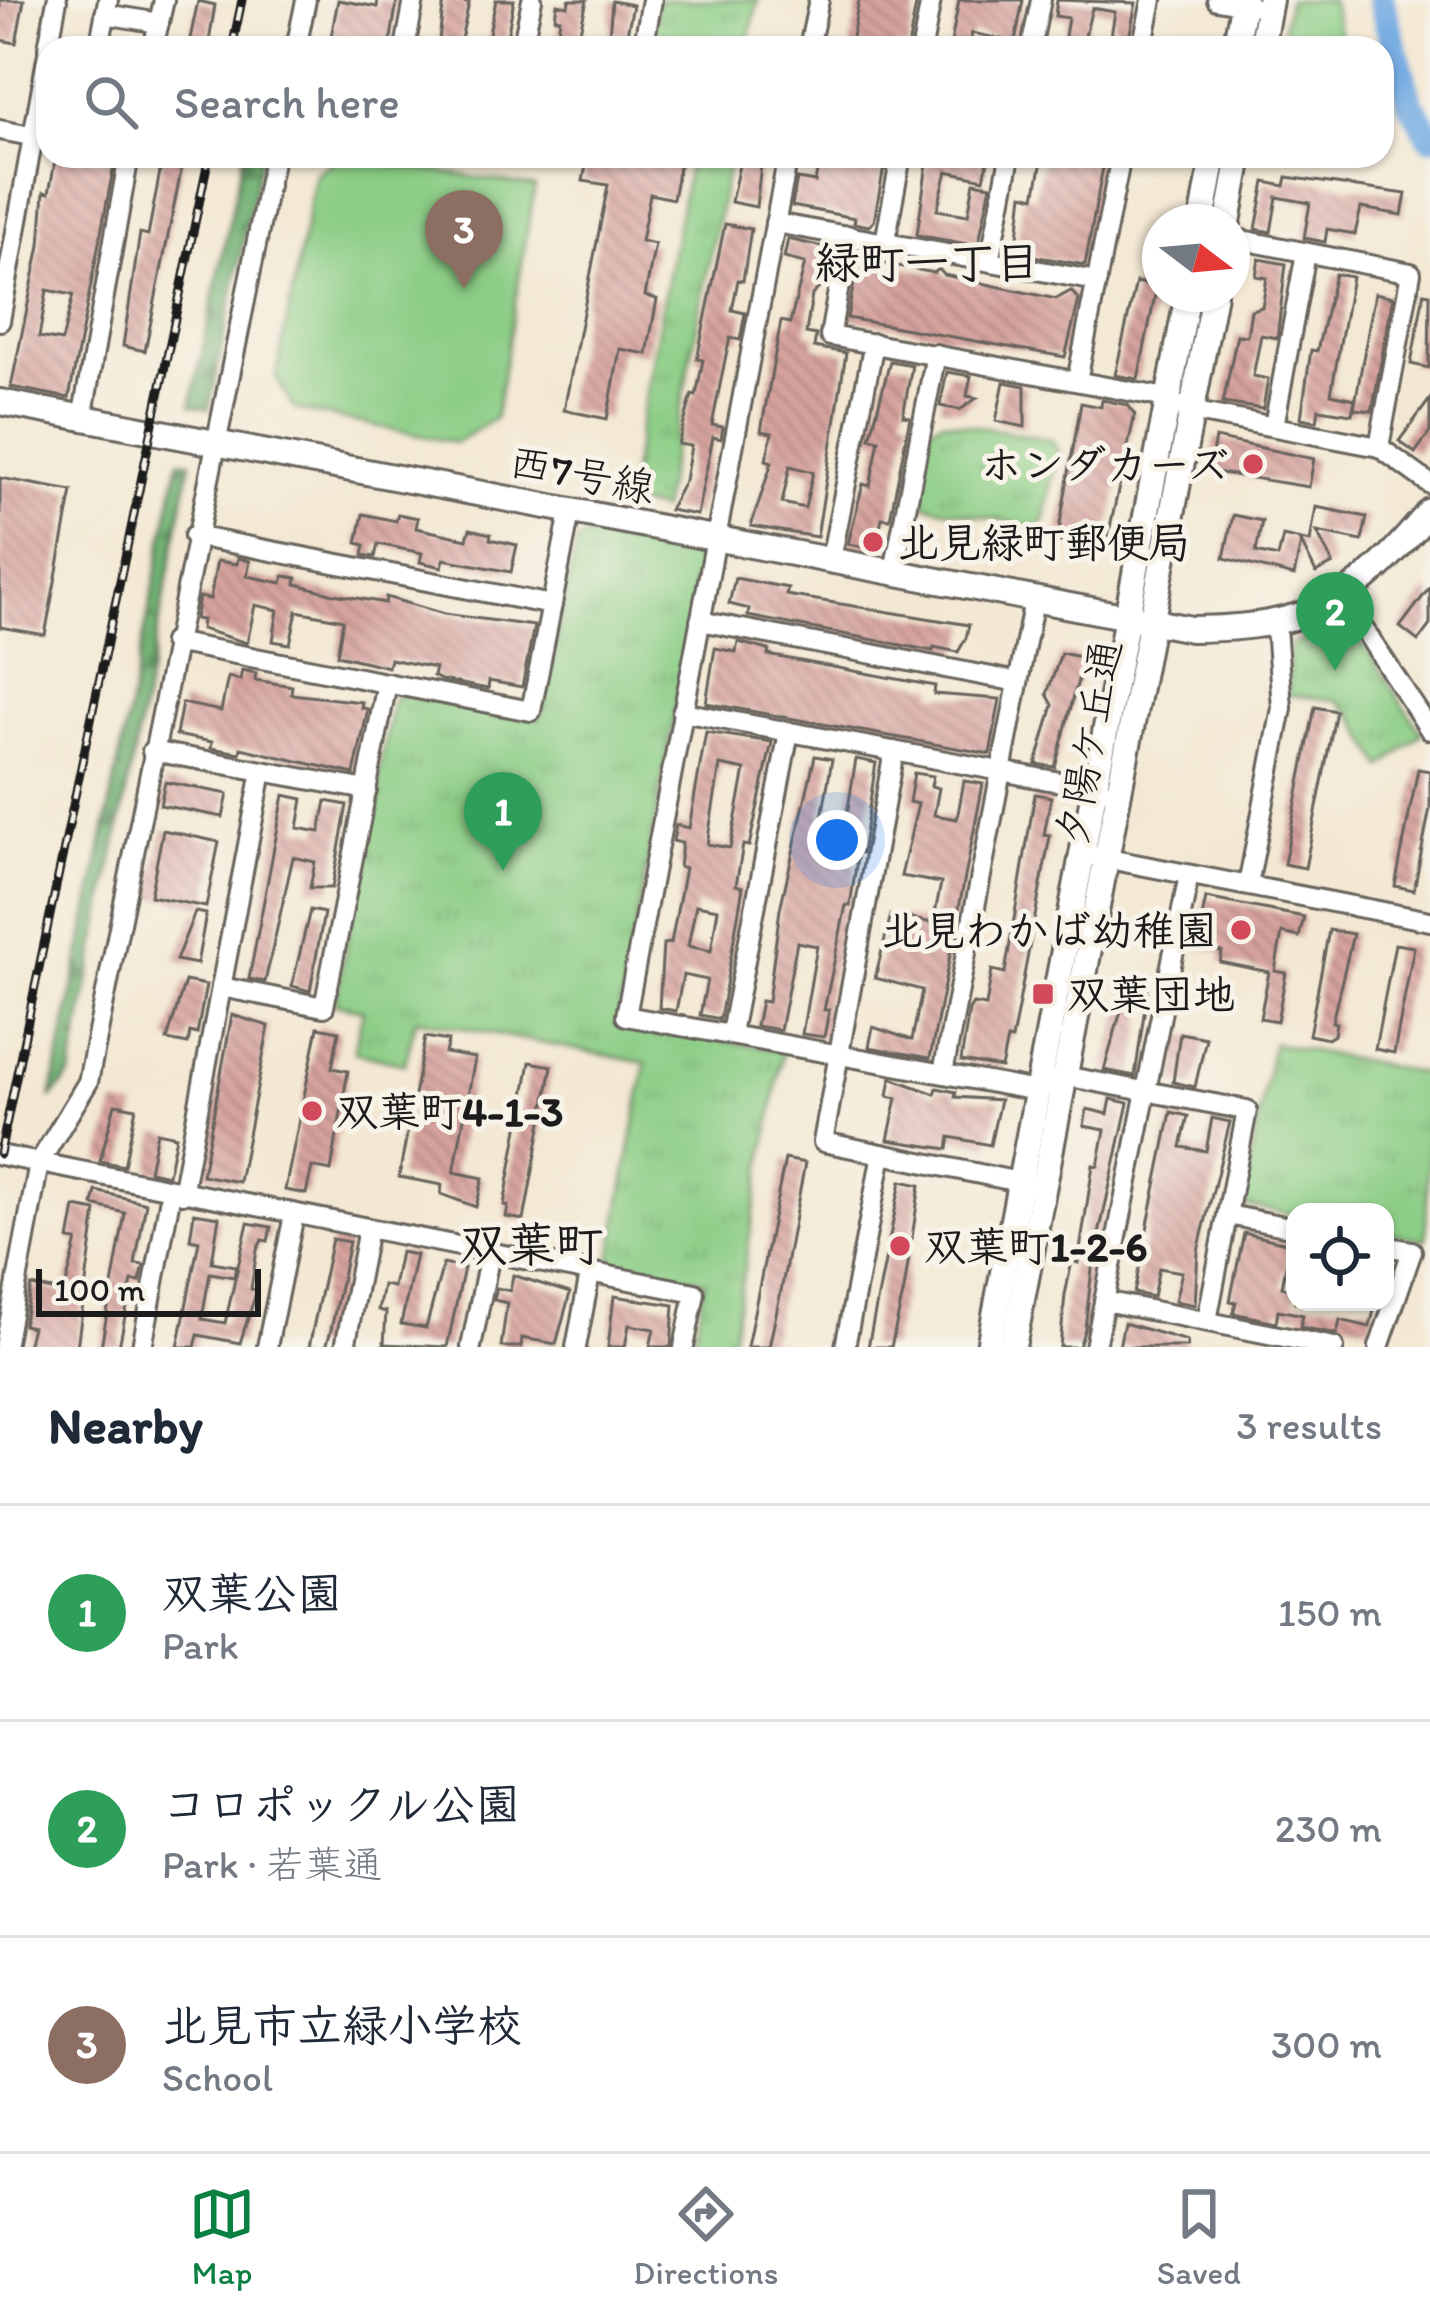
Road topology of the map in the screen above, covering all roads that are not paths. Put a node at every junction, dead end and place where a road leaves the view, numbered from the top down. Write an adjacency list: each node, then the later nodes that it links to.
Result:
1 (57, 0): 15 (street)
2 (164, 0): 14 (street)
3 (306, 0): 17 (street)
4 (414, 0): 18 (street)
5 (532, 0): 19 (street)
6 (652, 0): 20 (street)
7 (819, 0): 21 (street)
8 (931, 0): 22 (street)
9 (1041, 0): 23 (street)
10 (1152, 0): 24 (street)
11 (1217, 0): 12 (street)
12 (1256, 3): 25 (main road); 26 (main road)
13 (107, 7): 14 (street)
14 (159, 23): 16 (street)
15 (54, 36)
16 (156, 36)
17 (298, 36)
18 (407, 36)
19 (524, 36)
20 (645, 36)
21 (812, 36)
22 (924, 36)
23 (1034, 36)
24 (1144, 36)
25 (1241, 36)
26 (1260, 36)
27 (0, 130): 28 (street)
28 (36, 136): 48 (street)
29 (127, 168): 55 (street)
30 (271, 168): 57 (street)
31 (786, 168): 39 (street)
32 (899, 168): 41 (street)
33 (1008, 168): 44 (street)
34 (1119, 168): 45 (street)
35 (1212, 168): 37 (main road)
36 (1238, 168): 38 (main road)
37 (1205, 204)
38 (1231, 204)
39 (776, 223): 40 (street); 63 (street)
40 (848, 235): 41 (street); 49 (street)
41 (885, 242): 44 (street)
42 (1250, 242): 43 (street)
43 (1306, 253): 56 (street); 58 (street)
44 (990, 260): 45 (street)
45 (1096, 281): 51 (street)
46 (1184, 312): 52 (main road, 夕陽ケ丘通)
47 (1210, 312): 54 (main road, 夕陽ケ丘通)
48 (0, 321)
49 (874, 343): 50 (street); 64 (street)
50 (936, 354): 51 (street); 65 (street)
51 (1076, 381): 52 (street)
52 (1167, 398): 54 (street); 69 (main road, 夕陽ケ丘通)
53 (0, 402): 55 (main road, 西7号線)
54 (1191, 411): 56 (street); 69 (main road, 夕陽ケ丘通)
55 (82, 418): 57 (main road, 西7号線)
56 (1274, 426): 58 (street)
57 (212, 443): 61 (main road, 西7号線); 62 (street)
58 (1379, 447): 59 (street)
59 (1430, 484)
60 (1430, 511): 66 (main road)
61 (570, 512): 63 (main road, 西7号線); 68 (street)
62 (194, 536): 68 (street); 72 (street)
63 (716, 538): 64 (main road, 西7号線); 70 (street)
64 (831, 559): 65 (main road, 西7号線)
65 (894, 571): 67 (main road, 西7号線)
66 (1342, 596): 71 (main road); 76 (street)
67 (1034, 600): 69 (main road, 西7号線); 73 (street)
68 (552, 605): 74 (street)
69 (1140, 620): 71 (main road, 西7号線); 83 (main road, 夕陽ケ丘通)
70 (700, 621): 73 (street); 75 (street)
71 (1276, 626): 86 (street)
72 (172, 642): 74 (street); 78 (street)
73 (1018, 682): 80 (street)
74 (387, 683): 82 (street)
75 (682, 712): 77 (street); 89 (street)
76 (1430, 730)
77 (789, 732): 79 (street); 89 (street)
78 (152, 751): 81 (street); 97 (street)
79 (894, 752): 80 (street); 90 (street)
80 (1002, 769): 83 (street); 91 (street)
81 (262, 772): 82 (street); 88 (street)
82 (367, 790): 88 (street)
83 (1108, 791): 84 (main road, 夕陽ケ丘通)
84 (1095, 856): 85 (street); 92 (main road, 夕陽ケ丘通); 93 (main road, 夕陽ケ丘通)
85 (1189, 874): 86 (street); 94 (street)
86 (1248, 885): 87 (street)
87 (1430, 921)
88 (221, 987): 99 (street)
89 (731, 1033): 90 (street)
90 (838, 1053): 91 (street); 95 (street)
91 (943, 1073): 93 (street)
92 (1064, 1076): 93 (street); 94 (street); 98 (main road, 夕陽ケ丘通)
93 (1037, 1091): 98 (main road, 夕陽ケ丘通)
94 (1145, 1091): 100 (street); 107 (street)
95 (882, 1154): 98 (street); 118 (street)
96 (0, 1155): 97 (street)
97 (39, 1163): 99 (street); 111 (street)
98 (1031, 1184): 119 (main road, 夕陽ケ丘通); 120 (main road, 夕陽ケ丘通)
99 (177, 1193): 101 (street); 112 (street)
100 (1228, 1214): 102 (street); 110 (street)
101 (294, 1215): 103 (street); 113 (street)
102 (1286, 1226)
103 (368, 1229): 105 (street); 114 (street)
104 (1394, 1248): 108 (street)
105 (490, 1253): 106 (street); 115 (street)
106 (590, 1274): 116 (street); 117 (street)
107 (1104, 1300): 110 (street); 121 (street)
108 (1394, 1303)
109 (1391, 1311): 123 (street)
110 (1207, 1321): 122 (street)
111 (5, 1347)
112 (142, 1347)
113 (267, 1347)
114 (345, 1347)
115 (471, 1347)
116 (576, 1347)
117 (684, 1347)
118 (844, 1347)
119 (989, 1347)
120 (1013, 1347)
121 (1095, 1347)
122 (1334, 1347)
123 (1379, 1347)

